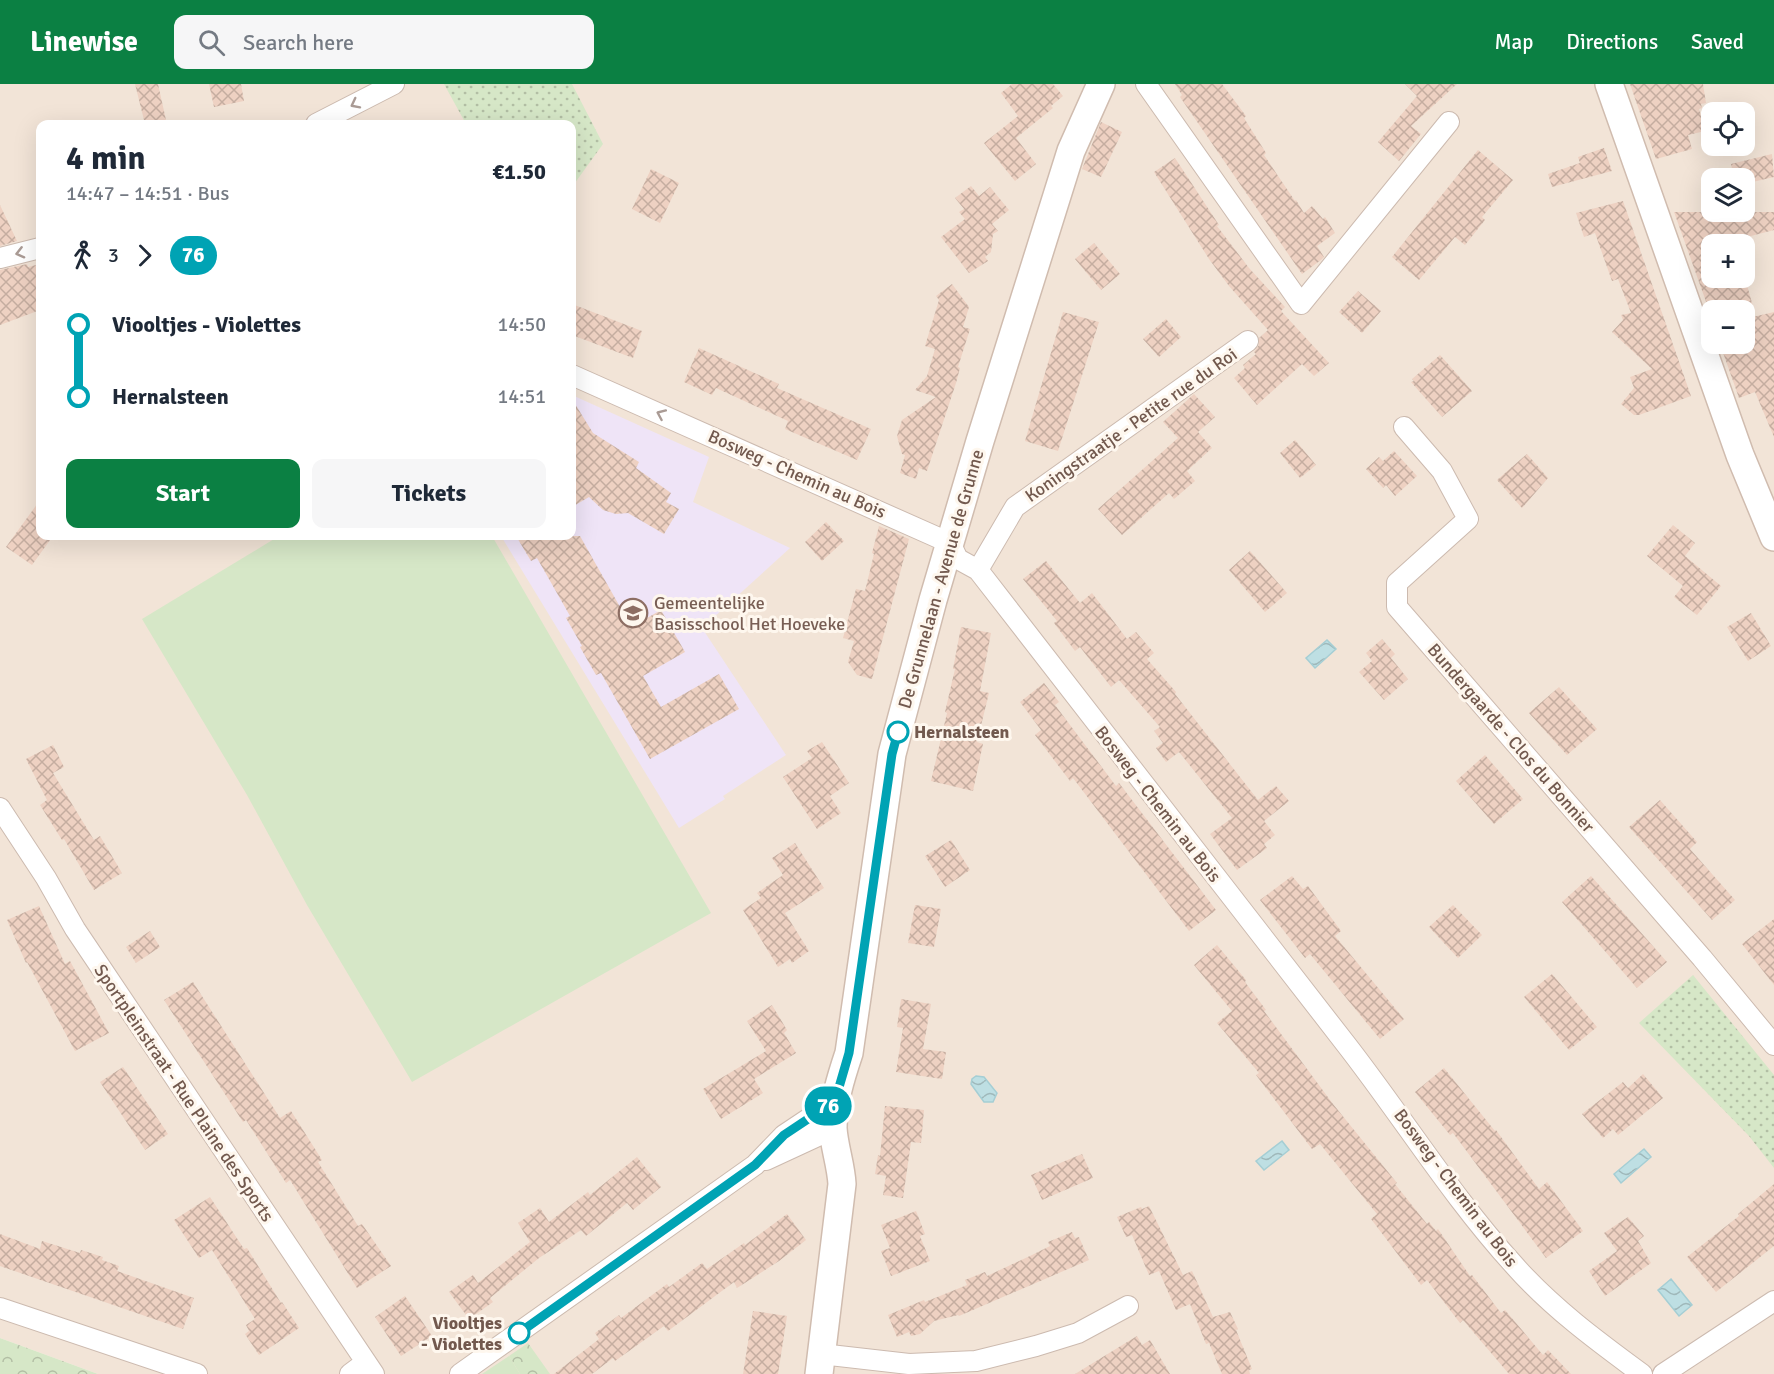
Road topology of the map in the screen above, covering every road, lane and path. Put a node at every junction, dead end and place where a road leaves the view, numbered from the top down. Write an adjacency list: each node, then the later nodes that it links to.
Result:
1 (394, 84): 5 (street, one-way to 5)
2 (1101, 84): 13 (street, De Grunnelaan - Avenue de Grunne)
3 (1146, 84): 6 (street)
4 (1609, 84): 12 (street)
5 (324, 120)
6 (1449, 123)
7 (36, 249): 8 (street, one-way to 8)
8 (0, 258)
9 (1248, 341): 14 (street, Koningstraatje - Petite rue du Roi)
10 (576, 377): 13 (street, Bosweg - Chemin au Bois, one-way to 10)
11 (1404, 427): 16 (street, Bundergaarde - Clos du Bonnier)
12 (1774, 537)
13 (951, 543): 14 (street, Bosweg - Chemin au Bois); 17 (street, De Grunnelaan - Avenue de Grunne)
14 (978, 570): 28 (street, Bosweg - Chemin au Bois)
15 (0, 808): 24 (street, Sportpleinstraat - Rue Plaine des Sports)
16 (1774, 1045)
17 (835, 1101): 18 (street, De Grunnelaan - Avenue de Grunne); 19 (street)
18 (833, 1130): 19 (street); 23 (street, De Grunnelaan - Avenue de Grunne)
19 (755, 1165): 27 (street)
20 (1774, 1301): 29 (street)
21 (1128, 1306): 23 (street)
22 (0, 1308): 25 (street)
23 (820, 1364)
24 (370, 1368): 26 (street)
25 (197, 1374)
26 (350, 1374)
27 (460, 1374)
28 (1642, 1374)
29 (1662, 1374)

